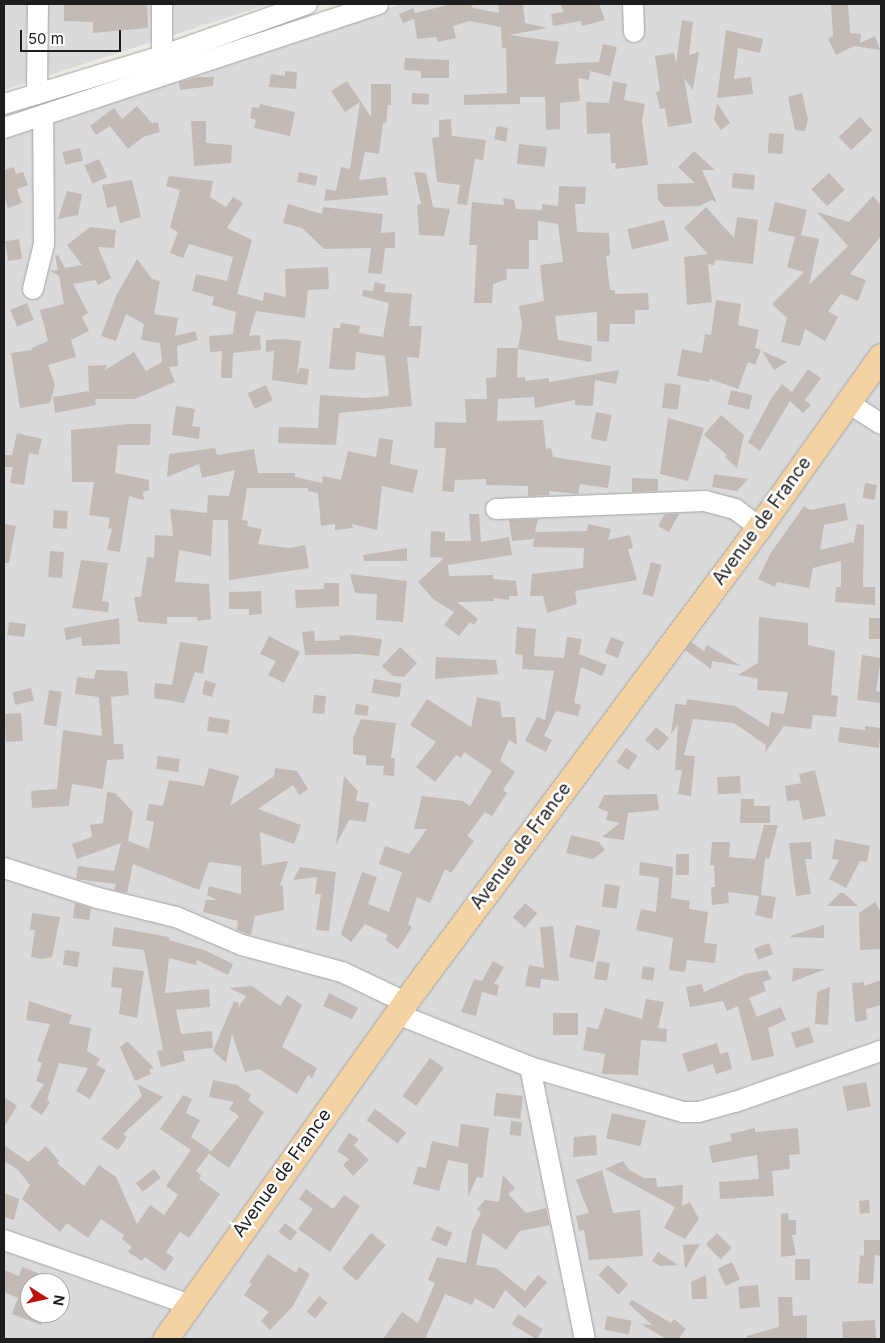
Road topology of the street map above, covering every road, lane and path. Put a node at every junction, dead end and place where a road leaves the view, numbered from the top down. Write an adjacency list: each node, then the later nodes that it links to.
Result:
1 (38, 4): 8 (street)
2 (162, 4): 7 (street)
3 (378, 4): 10 (street)
4 (633, 4): 6 (street)
5 (296, 6): 7 (street)
6 (634, 32)
7 (162, 56): 8 (street)
8 (37, 94): 9 (street)
9 (4, 104)
10 (43, 115): 11 (street); 12 (street)
11 (4, 128)
12 (33, 290)
13 (881, 356): 14 (main road, Avenue de France)
14 (848, 402): 15 (street); 17 (main road, Avenue de France)
15 (881, 424)
16 (496, 509): 17 (street)
17 (759, 527): 19 (main road, Avenue de France)
18 (4, 868): 19 (street)
19 (401, 1008): 21 (street); 23 (main road, Avenue de France)
20 (881, 1051): 21 (street)
21 (530, 1067): 25 (street)
22 (4, 1240): 23 (street)
23 (188, 1304): 24 (main road, Avenue de France)
24 (165, 1339)
25 (584, 1339)

